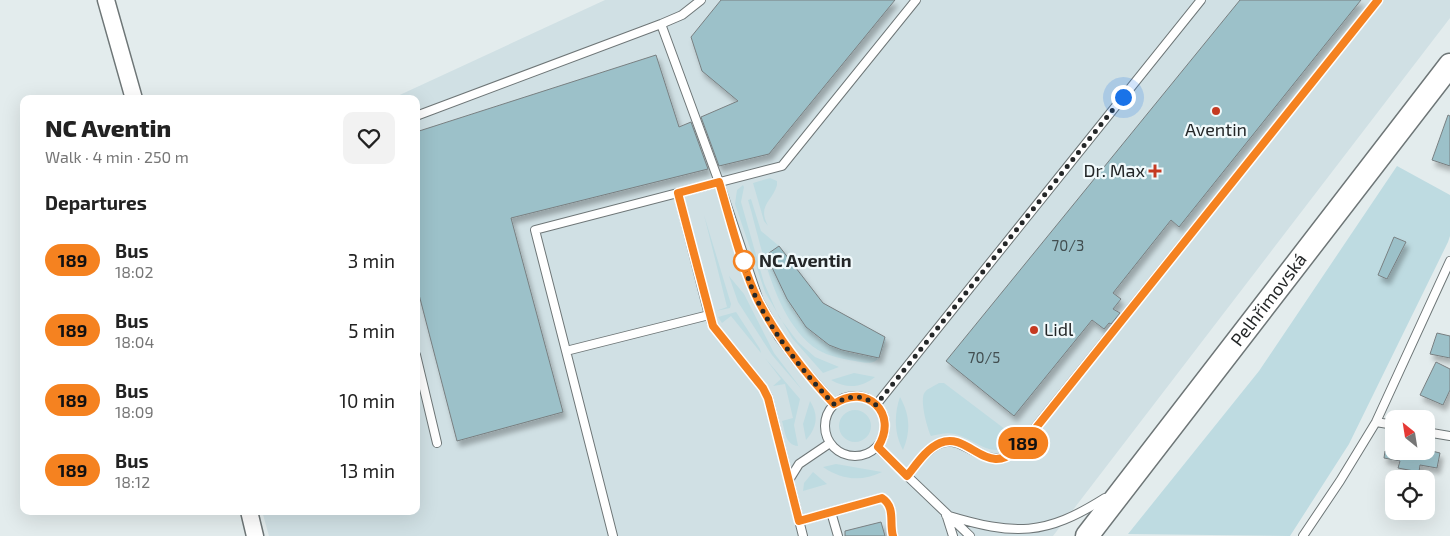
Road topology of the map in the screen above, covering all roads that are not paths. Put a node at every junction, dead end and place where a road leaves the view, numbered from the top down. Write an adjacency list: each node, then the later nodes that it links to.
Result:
1 (106, 0): 8 (street)
2 (701, 0): 6 (lane)
3 (916, 0): 10 (lane)
4 (1201, 0): 17 (lane)
5 (1378, 0): 25 (lane)
6 (661, 24): 9 (lane); 10 (lane)
7 (1450, 65): 26 (main road, Pelhřimovská)
8 (133, 95)
9 (420, 114)
10 (719, 182): 11 (lane); 16 (lane)
11 (678, 193): 13 (lane); 14 (lane)
12 (1450, 261): 18 (lane)
13 (709, 314): 14 (lane); 27 (lane)
14 (566, 351): 33 (lane)
15 (420, 372): 22 (lane)
16 (834, 404): 17 (lane); 23 (lane)
17 (876, 405): 24 (lane)
18 (1376, 422): 19 (lane); 40 (lane)
19 (1385, 424)
20 (1435, 434): 21 (lane)
21 (1450, 436)
22 (437, 442)
23 (830, 443): 24 (lane); 27 (lane)
24 (878, 447): 25 (lane)
25 (907, 476): 30 (lane)
26 (1132, 477): 30 (lane); 39 (main road, Pelhřimovská)
27 (789, 480): 31 (lane)
28 (832, 512): 31 (lane); 35 (lane); 36 (lane)
29 (250, 515): 32 (street)
30 (946, 515): 37 (lane); 38 (lane)
31 (799, 521): 34 (lane)
32 (256, 536)
33 (613, 536)
34 (803, 536)
35 (838, 536)
36 (893, 536)
37 (953, 536)
38 (970, 536)
39 (1087, 536)
40 (1303, 536)

